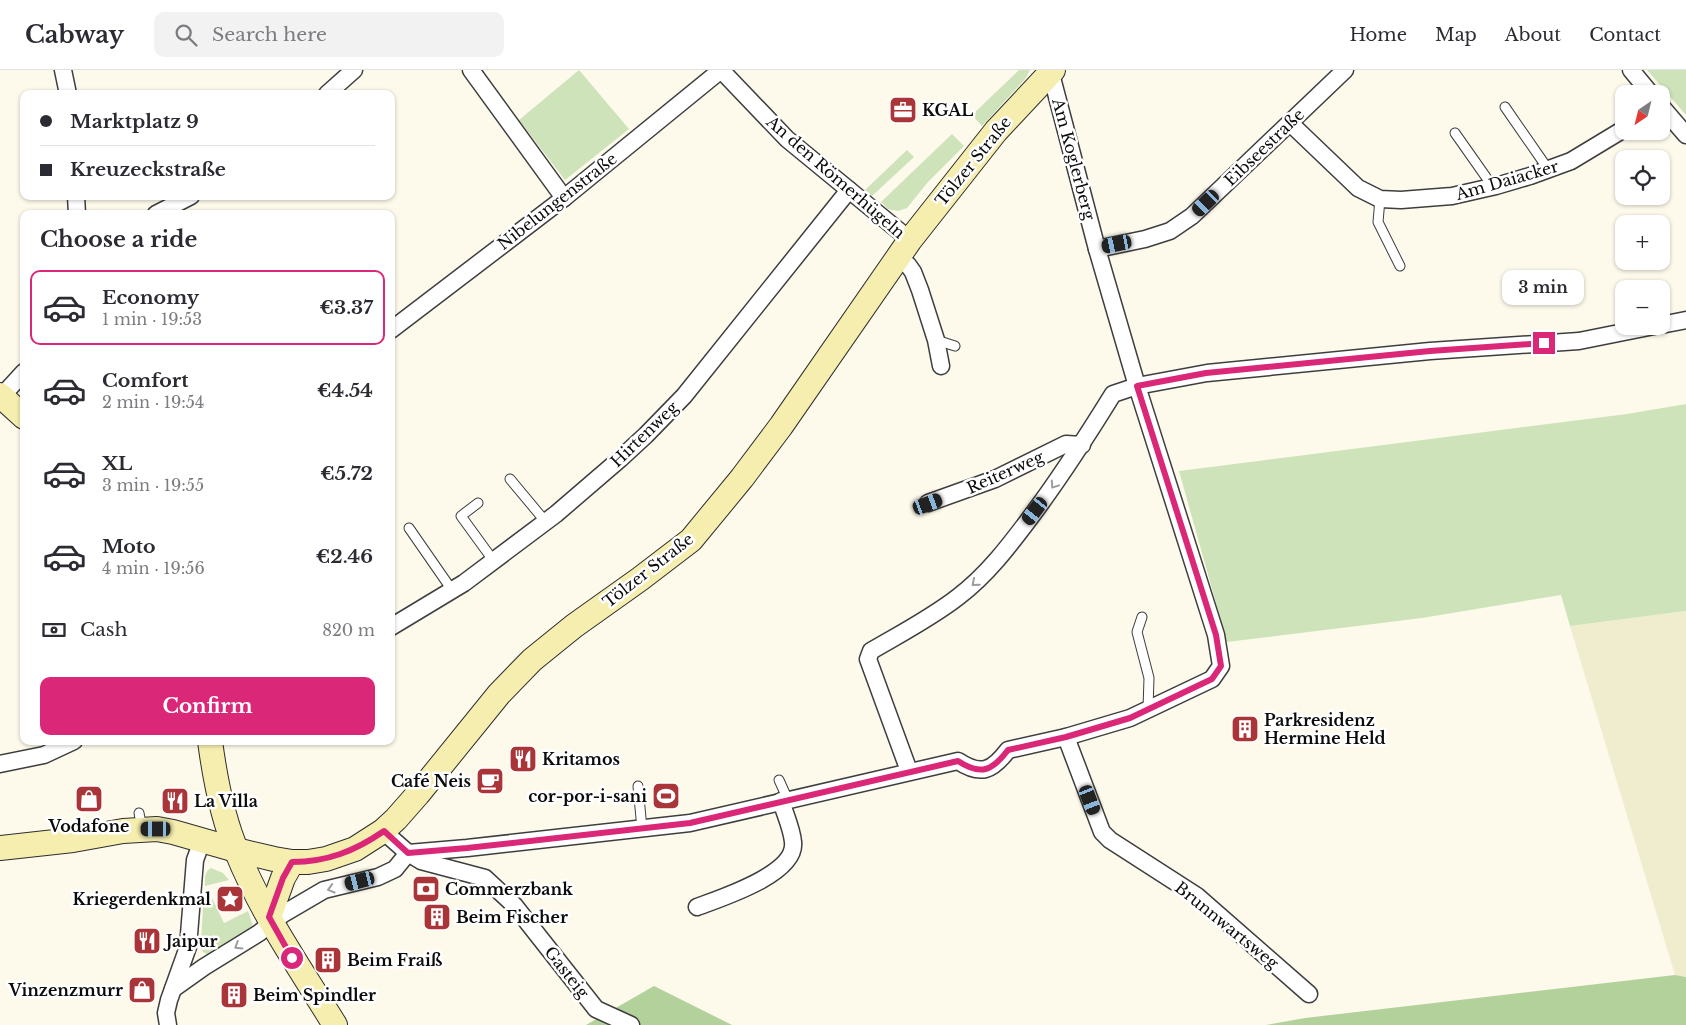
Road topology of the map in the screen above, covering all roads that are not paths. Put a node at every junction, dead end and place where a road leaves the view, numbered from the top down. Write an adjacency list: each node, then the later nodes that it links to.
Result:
1 (63, 70): 9 (street)
2 (354, 70): 10 (street)
3 (471, 70): 20 (street)
4 (721, 70): 19 (street, An den Römerhügeln); 20 (street, Nibelungenstraße)
5 (1345, 70): 13 (street, Eibseestraße)
6 (1631, 70): 8 (street)
7 (1051, 71): 24 (main road, Tölzer Straße); 25 (street, Am Koglerberg)
8 (1644, 85)
9 (67, 90)
10 (332, 90)
11 (1505, 107): 17 (lane)
12 (1670, 116): 16 (street)
13 (1290, 123): 21 (street, Am Daiacker); 25 (street, Eibseestraße)
14 (1455, 133): 18 (lane)
15 (1615, 134): 17 (street, Am Daiacker)
16 (1686, 135)
17 (1548, 169): 18 (street, Am Daiacker)
18 (1493, 186): 21 (street, Am Daiacker)
19 (849, 190): 24 (street, An den Römerhügeln); 42 (street, Hirtenweg)
20 (564, 198): 29 (street, Nibelungenstraße)
21 (1380, 199): 26 (lane)
22 (183, 200): 23 (street)
23 (164, 210)
24 (904, 249): 31 (street); 59 (main road, Tölzer Straße)
25 (1097, 249): 35 (street, Am Koglerberg)
26 (1400, 266)
27 (1686, 320): 28 (street)
28 (1670, 323)
29 (395, 327)
30 (1615, 334): 35 (street)
31 (936, 340): 32 (lane); 33 (street)
32 (955, 346)
33 (941, 366)
34 (20, 376): 36 (street)
35 (1137, 386): 38 (street); 48 (street, Am Koglerberg)
36 (1, 396): 37 (main road)
37 (20, 413)
38 (1082, 445): 41 (street, Reiterweg); 53 (street, one-way to 53)
39 (510, 479): 42 (lane)
40 (478, 503): 44 (lane)
41 (928, 504)
42 (546, 521): 44 (street, Hirtenweg)
43 (409, 528): 45 (lane)
44 (493, 560): 45 (street, Hirtenweg)
45 (452, 590): 47 (street, Hirtenweg)
46 (1142, 617): 48 (lane)
47 (395, 625)
48 (1148, 709): 49 (street)
49 (1066, 737): 53 (street); 68 (street, Brunnwartsweg)
50 (66, 745): 52 (street)
51 (211, 745): 57 (main road)
52 (0, 764)
53 (909, 771): 56 (street)
54 (779, 780): 56 (lane)
55 (638, 786): 58 (lane)
56 (784, 801): 58 (street); 65 (street)
57 (221, 803): 60 (main road); 62 (main road)
58 (642, 829): 63 (street)
59 (384, 831): 63 (street, Gasteig); 64 (main road, Tölzer Straße)
60 (202, 841): 61 (main road, Tölzer Straße); 62 (main road, Tölzer Straße); 67 (street)
61 (0, 848)
62 (236, 850): 64 (main road, Tölzer Straße); 66 (main road)
63 (408, 853): 66 (street, one-way to 66); 71 (street, Gasteig)
64 (292, 862): 66 (main road)
65 (697, 907)
66 (273, 925): 67 (street, one-way to 67); 70 (main road)
67 (173, 989): 69 (street)
68 (1309, 994)
69 (167, 1019)
70 (335, 1025)
71 (631, 1025)

